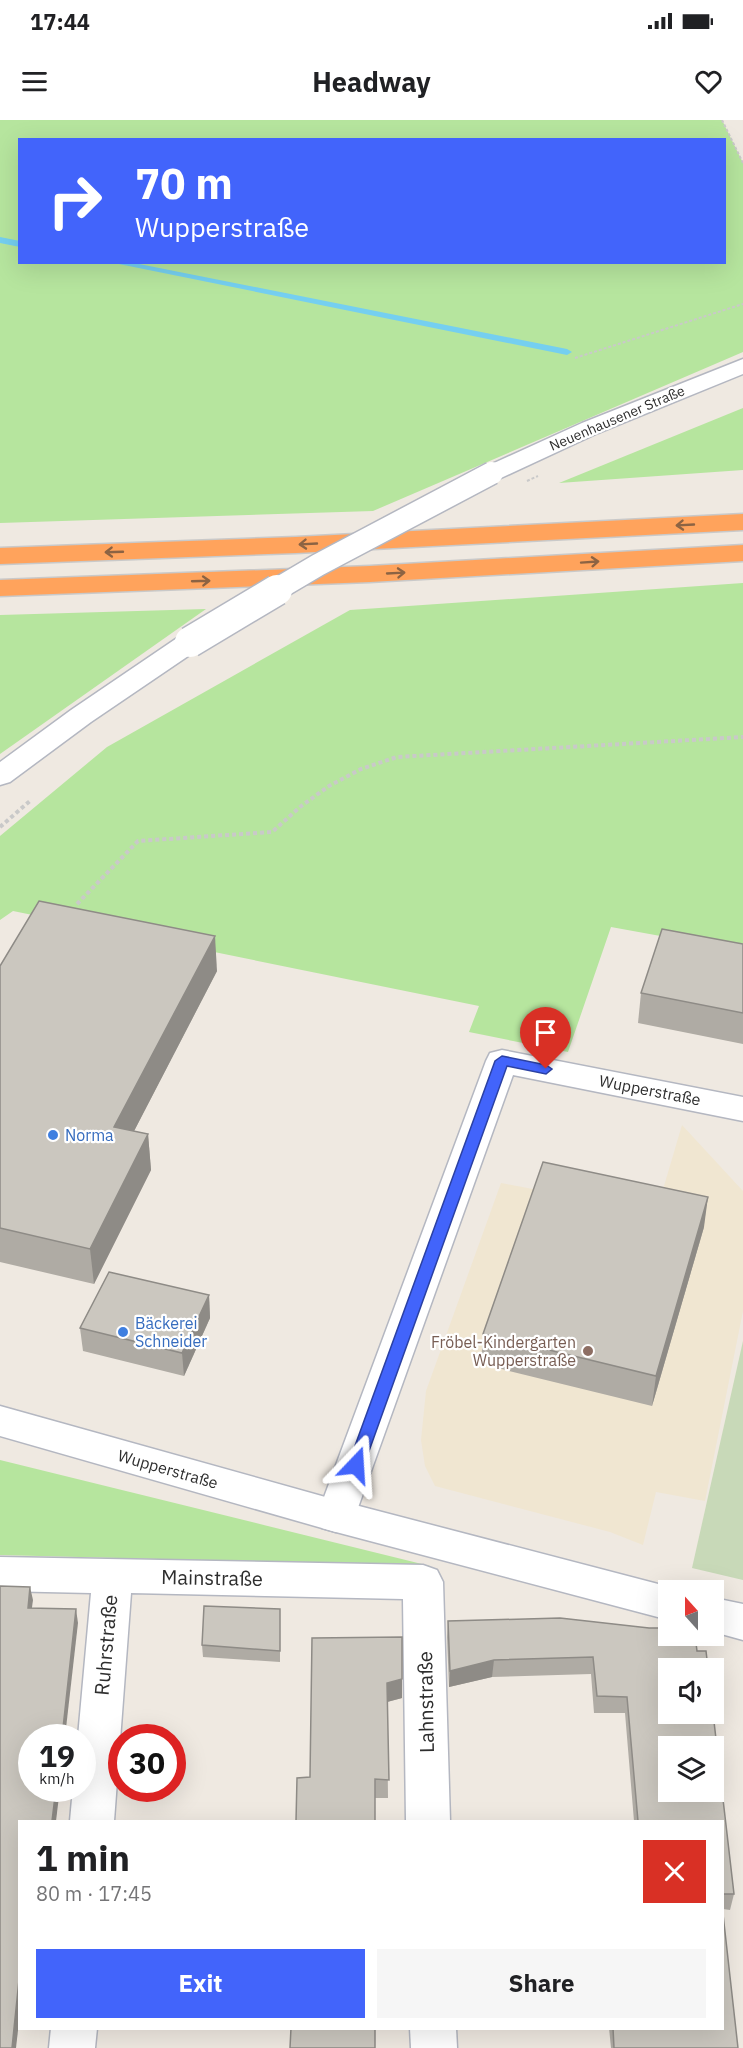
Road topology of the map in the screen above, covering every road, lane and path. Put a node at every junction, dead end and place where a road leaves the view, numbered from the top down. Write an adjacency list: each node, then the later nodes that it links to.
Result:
1 (722, 120): 2 (path)
2 (743, 163)
3 (743, 304): 4 (path)
4 (575, 358)
5 (743, 366): 13 (street, Neuenhausener Straße, bridge)
6 (743, 522): 8 (highway, one-way to 8)
7 (743, 553): 9 (highway, one-way to 7)
8 (0, 556)
9 (142, 584): 10 (highway); 11 (highway)
10 (0, 588)
11 (0, 608)
12 (743, 737): 14 (path)
13 (0, 776)
14 (77, 904)
15 (743, 1109): 17 (street, Wupperstraße)
16 (0, 1421): 17 (street, Wupperstraße)
17 (336, 1516): 21 (street, Wupperstraße)
18 (0, 1574): 19 (street, Mainstraße)
19 (112, 1576): 20 (street, Mainstraße); 24 (street, Ruhrstraße)
20 (423, 1582): 25 (street, Lahnstraße)
21 (658, 1600)
22 (724, 1617): 23 (street)
23 (743, 1622)
24 (92, 1820)
25 (429, 1820)
26 (74, 2030): 28 (street)
27 (433, 2030): 29 (street)
28 (72, 2048)
29 (434, 2048)

